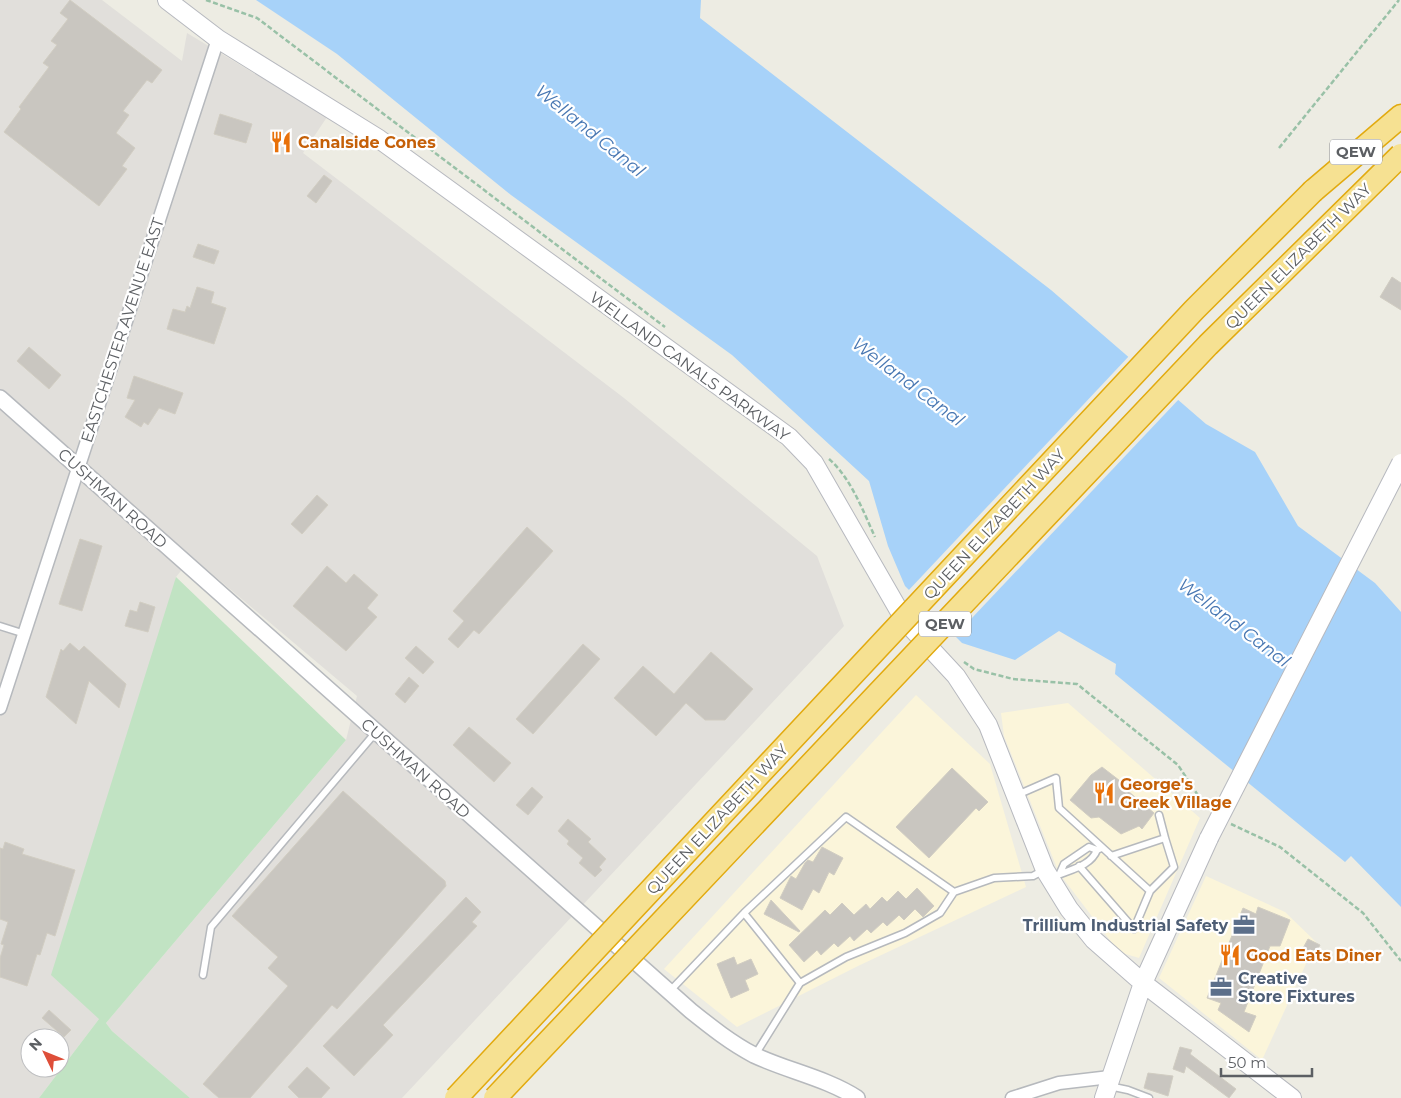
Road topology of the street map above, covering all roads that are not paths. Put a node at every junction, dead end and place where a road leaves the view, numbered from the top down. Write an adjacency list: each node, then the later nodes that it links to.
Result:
1 (168, 0): 2 (main road, WELLAND CANALS PARKWAY)
2 (218, 39): 7 (street, EASTCHESTER AVENUE EAST); 12 (main road, WELLAND CANALS PARKWAY)
3 (1401, 116): 29 (highway, QUEEN ELIZABETH WAY / QEW, bridge)
4 (1401, 155): 30 (highway, QUEEN ELIZABETH WAY / QEW, bridge)
5 (0, 398): 7 (street, CUSHMAN ROAD)
6 (1401, 463): 24 (main road, bridge)
7 (77, 466): 9 (street, EASTCHESTER AVENUE EAST); 11 (street, CUSHMAN ROAD)
8 (0, 626): 9 (lane)
9 (25, 634): 10 (street, EASTCHESTER AVENUE EAST)
10 (0, 708)
11 (376, 732): 22 (lane); 25 (street, CUSHMAN ROAD)
12 (1016, 796): 15 (lane); 18 (main road, WELLAND CANALS PARKWAY)
13 (1158, 814): 14 (lane)
14 (1165, 838): 16 (lane); 19 (lane)
15 (1099, 849): 16 (lane); 17 (lane); 18 (lane)
16 (1111, 856): 19 (lane)
17 (1079, 866): 18 (lane); 19 (lane)
18 (1052, 874): 20 (lane); 24 (main road, WELLAND CANALS PARKWAY)
19 (1150, 891)
20 (954, 892): 21 (lane); 23 (lane)
21 (744, 913): 23 (lane); 25 (lane)
22 (203, 975)
23 (800, 983): 26 (lane)
24 (1143, 983): 27 (main road); 34 (main road, WELLAND CANALS PARKWAY)
25 (668, 993): 26 (street, CUSHMAN ROAD)
26 (755, 1055): 28 (street, CUSHMAN ROAD)
27 (1107, 1087): 32 (street); 33 (lane)
28 (838, 1092): 31 (street, CUSHMAN ROAD)
29 (456, 1098)
30 (495, 1098)
31 (857, 1098)
32 (1012, 1098)
33 (1149, 1098)
34 (1292, 1098)

